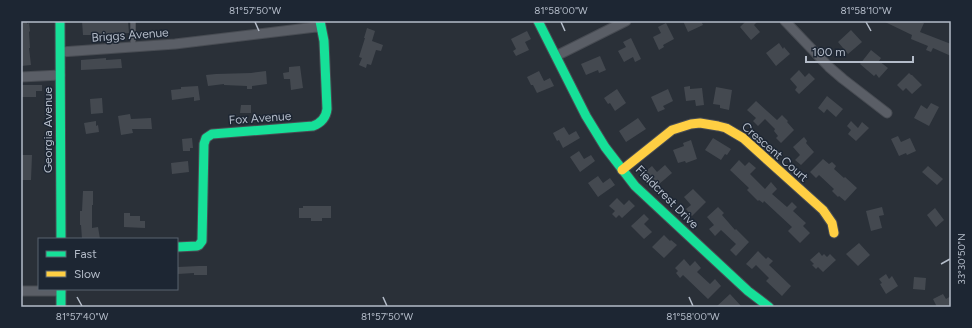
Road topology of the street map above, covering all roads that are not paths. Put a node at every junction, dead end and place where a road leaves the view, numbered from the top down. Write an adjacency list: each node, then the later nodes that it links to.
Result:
1 (60, 21): 8 (street, Georgia Avenue)
2 (133, 21): 7 (lane)
3 (538, 21): 9 (street, Fieldcrest Drive)
4 (626, 21): 9 (street)
5 (785, 21): 12 (street)
6 (320, 25): 7 (street, Briggs Avenue); 16 (street, Fox Avenue)
7 (133, 47): 8 (street, Briggs Avenue)
8 (60, 52): 10 (street, Georgia Avenue)
9 (556, 56): 13 (street, Fieldcrest Drive)
10 (60, 75): 11 (street); 15 (street, Georgia Avenue)
11 (21, 77)
12 (888, 113)
13 (622, 170): 14 (street, Crescent Court); 20 (street, Fieldcrest Drive)
14 (834, 233)
15 (61, 238)
16 (178, 248)
17 (61, 290): 18 (street); 19 (street)
18 (21, 291)
19 (61, 307)
20 (769, 307)

